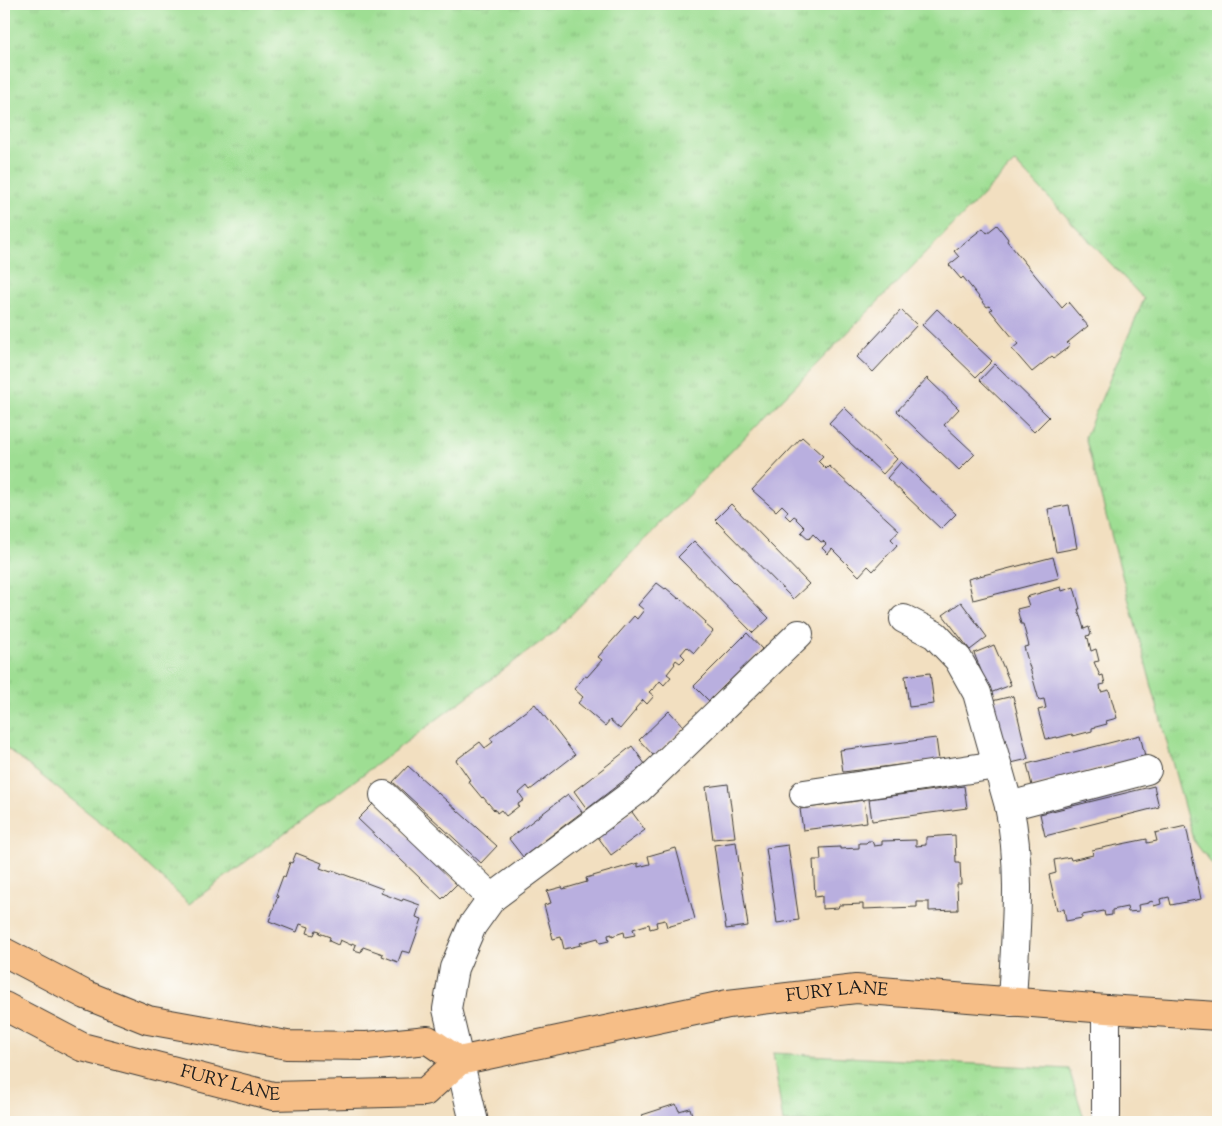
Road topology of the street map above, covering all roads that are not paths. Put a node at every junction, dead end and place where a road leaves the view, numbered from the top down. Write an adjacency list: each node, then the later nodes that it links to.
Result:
1 (904, 619): 3 (street)
2 (798, 634): 8 (street)
3 (997, 765): 6 (street); 7 (street)
4 (1147, 770): 7 (street)
5 (384, 794): 8 (street)
6 (804, 794)
7 (1009, 806): 10 (street)
8 (492, 898): 14 (street)
9 (4, 952): 14 (main road)
10 (1012, 1002): 12 (main road, FURY LANE); 14 (main road, FURY LANE)
11 (4, 1006): 14 (main road, FURY LANE)
12 (1106, 1010): 13 (main road, FURY LANE); 15 (street)
13 (1218, 1016)
14 (459, 1061): 16 (street)
15 (1106, 1116)
16 (474, 1122)

